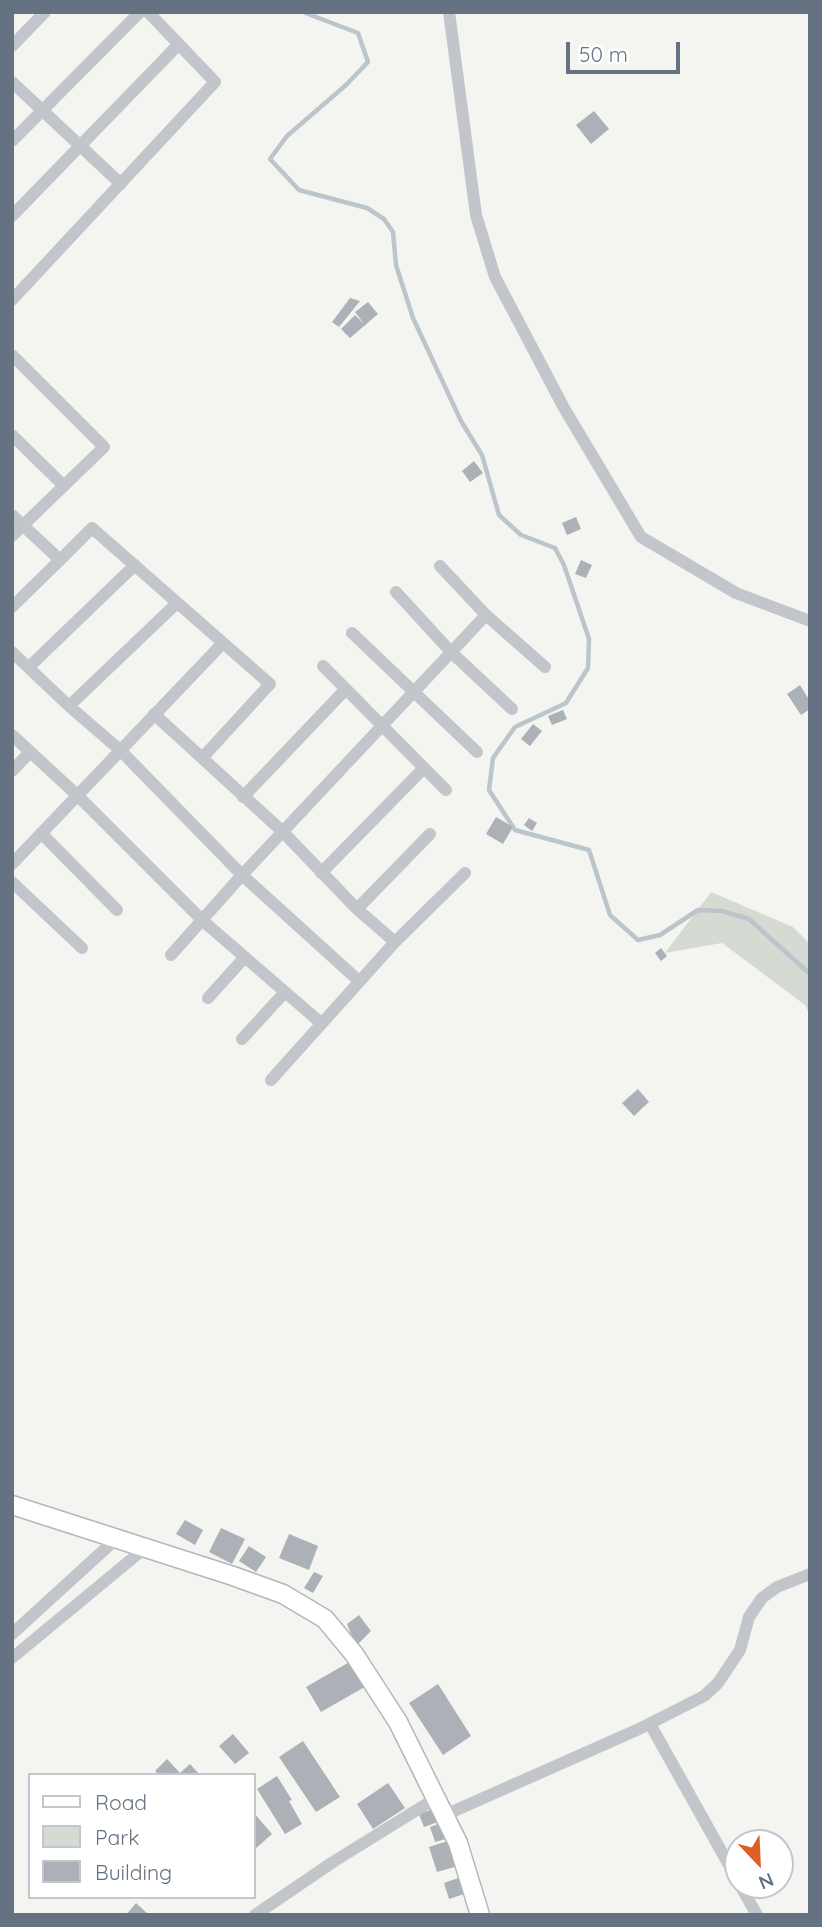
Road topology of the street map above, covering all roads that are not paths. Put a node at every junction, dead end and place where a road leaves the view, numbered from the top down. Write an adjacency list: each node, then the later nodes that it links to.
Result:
1 (45, 12): 6 (street)
2 (140, 12): 8 (street)
3 (148, 12): 5 (street)
4 (449, 12): 27 (street)
5 (179, 44): 10 (street); 11 (street)
6 (12, 46)
7 (12, 82): 8 (street)
8 (43, 110): 9 (street); 10 (street)
9 (12, 141)
10 (80, 146): 11 (street); 12 (street)
11 (121, 184): 13 (street)
12 (12, 216)
13 (13, 296)
14 (12, 355): 16 (street)
15 (12, 435): 16 (street)
16 (64, 486): 18 (street)
17 (12, 515): 18 (street)
18 (23, 525): 19 (street); 20 (street)
19 (12, 536)
20 (60, 560): 21 (street); 25 (street)
21 (135, 565): 24 (street); 33 (street)
22 (440, 566): 26 (street)
23 (396, 592): 31 (street)
24 (177, 603): 29 (street); 37 (street)
25 (12, 607)
26 (486, 615): 31 (street); 34 (street)
27 (810, 621)
28 (352, 633): 36 (street)
29 (223, 643): 39 (street); 45 (street)
30 (12, 652): 33 (street)
31 (451, 652): 36 (street); 38 (street)
32 (323, 666): 35 (street)
33 (29, 667): 37 (street)
34 (545, 667)
35 (346, 689): 40 (street); 50 (street)
36 (414, 690): 40 (street); 44 (street)
37 (69, 706): 42 (street)
38 (512, 709)
39 (155, 714): 42 (street); 45 (street)
40 (382, 725): 46 (street); 51 (street)
41 (12, 735): 43 (street)
42 (120, 750): 49 (street); 57 (street)
43 (30, 752): 47 (street); 49 (street)
44 (477, 752)
45 (202, 757): 50 (street)
46 (424, 768): 48 (street); 55 (street)
47 (12, 771)
48 (446, 790)
49 (77, 795): 52 (street); 61 (street)
50 (243, 797): 51 (street)
51 (283, 832): 55 (street); 57 (street)
52 (41, 833): 54 (street); 60 (street)
53 (430, 834): 59 (street)
54 (12, 863)
55 (321, 873): 59 (street)
56 (465, 873): 62 (street)
57 (242, 875): 61 (street); 66 (street)
58 (12, 882): 63 (street)
59 (357, 909): 62 (street)
60 (117, 910)
61 (203, 921): 64 (street); 65 (street)
62 (395, 942): 66 (street)
63 (82, 948)
64 (171, 955)
65 (245, 957): 67 (street); 68 (street)
66 (359, 981): 69 (street)
67 (285, 992): 69 (street); 70 (street)
68 (208, 998)
69 (321, 1023): 71 (street)
70 (242, 1039)
71 (271, 1080)
72 (12, 1505): 73 (street)
73 (116, 1539): 74 (street); 76 (street)
74 (145, 1548): 77 (street); 79 (street)
75 (810, 1574): 78 (street)
76 (12, 1634)
77 (12, 1658)
78 (650, 1724): 80 (street); 81 (street)
79 (436, 1798): 80 (street); 83 (street)
80 (445, 1815): 84 (street)
81 (724, 1856)
82 (748, 1899): 85 (street)
83 (255, 1915)
84 (480, 1915)
85 (757, 1915)

